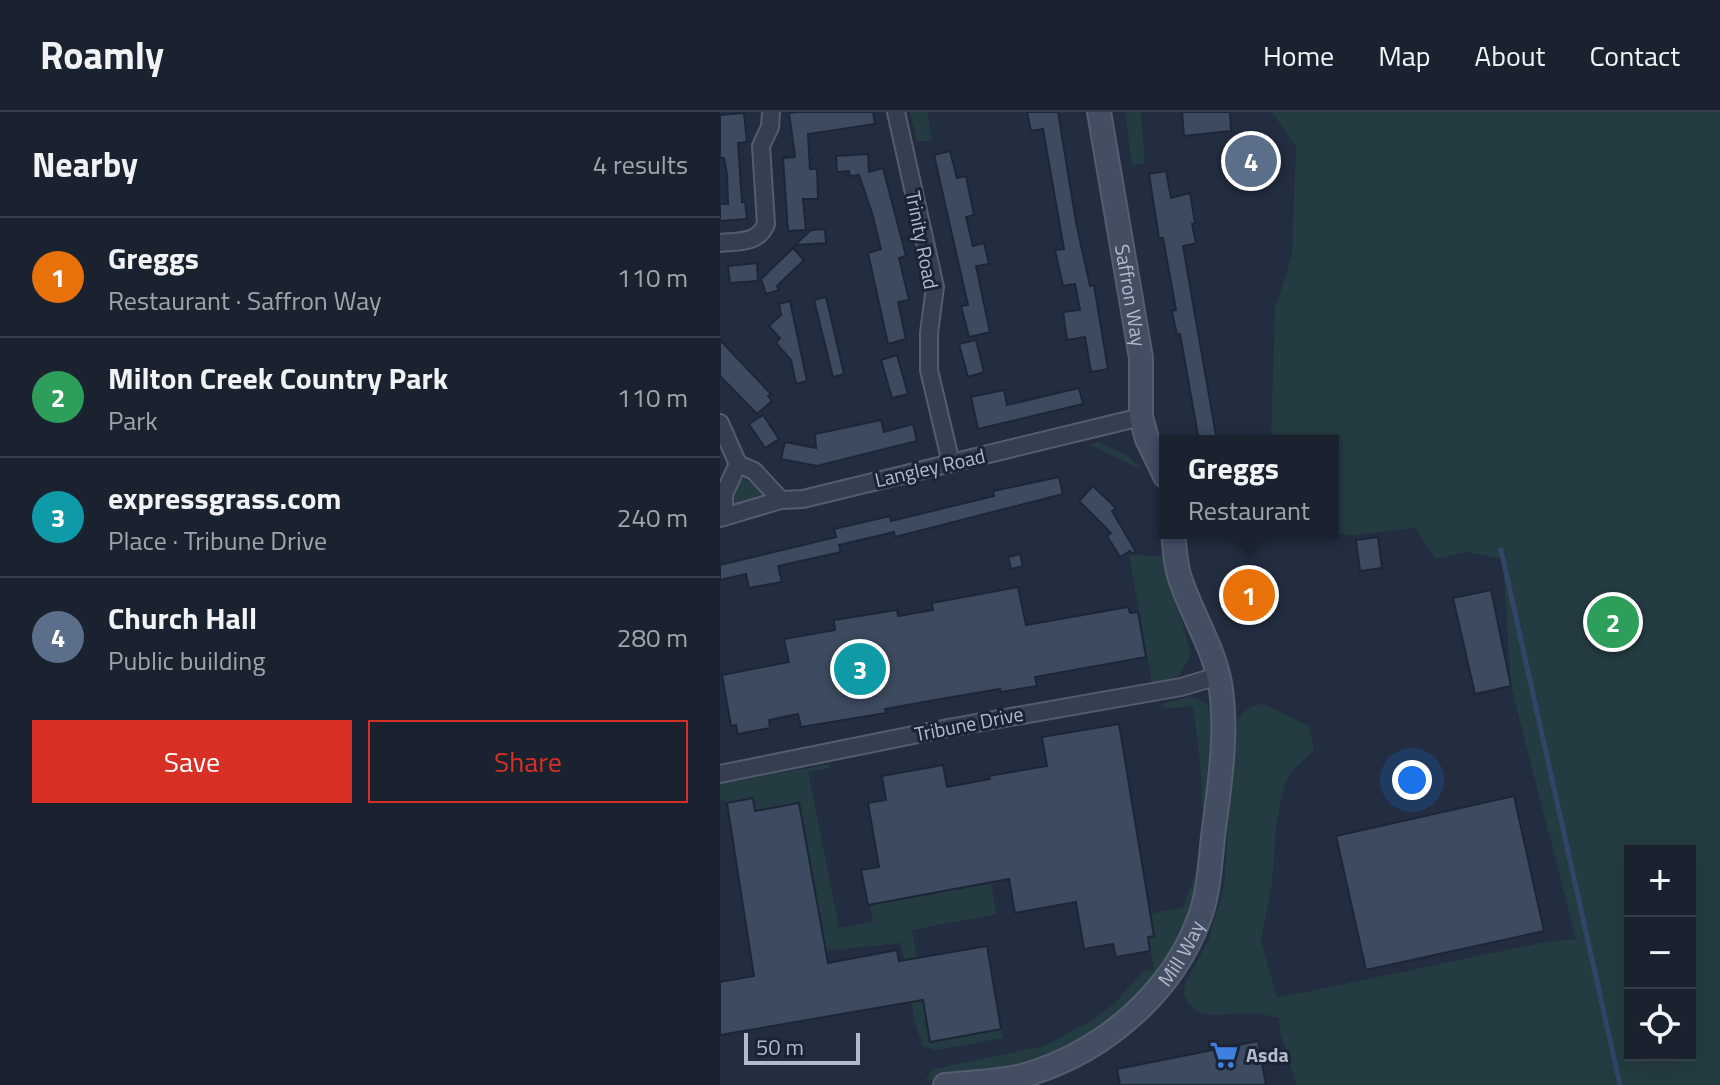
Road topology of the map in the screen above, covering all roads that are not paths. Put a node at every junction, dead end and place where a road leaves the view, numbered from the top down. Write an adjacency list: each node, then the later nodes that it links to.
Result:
1 (771, 112): 4 (street)
2 (896, 112): 7 (street, Trinity Road)
3 (1099, 112): 5 (street, Saffron Way)
4 (720, 243)
5 (1141, 417): 7 (street, Langley Road); 9 (street, Saffron Way)
6 (720, 423): 8 (street)
7 (951, 463): 10 (street, Langley Road)
8 (738, 464): 10 (street); 11 (street)
9 (1159, 464)
10 (781, 500): 11 (street, Langley Road)
11 (722, 517)
12 (1174, 539): 13 (street)
13 (1218, 676): 14 (street, Tribune Drive); 15 (street, Mill Way)
14 (720, 774)
15 (945, 1085)

